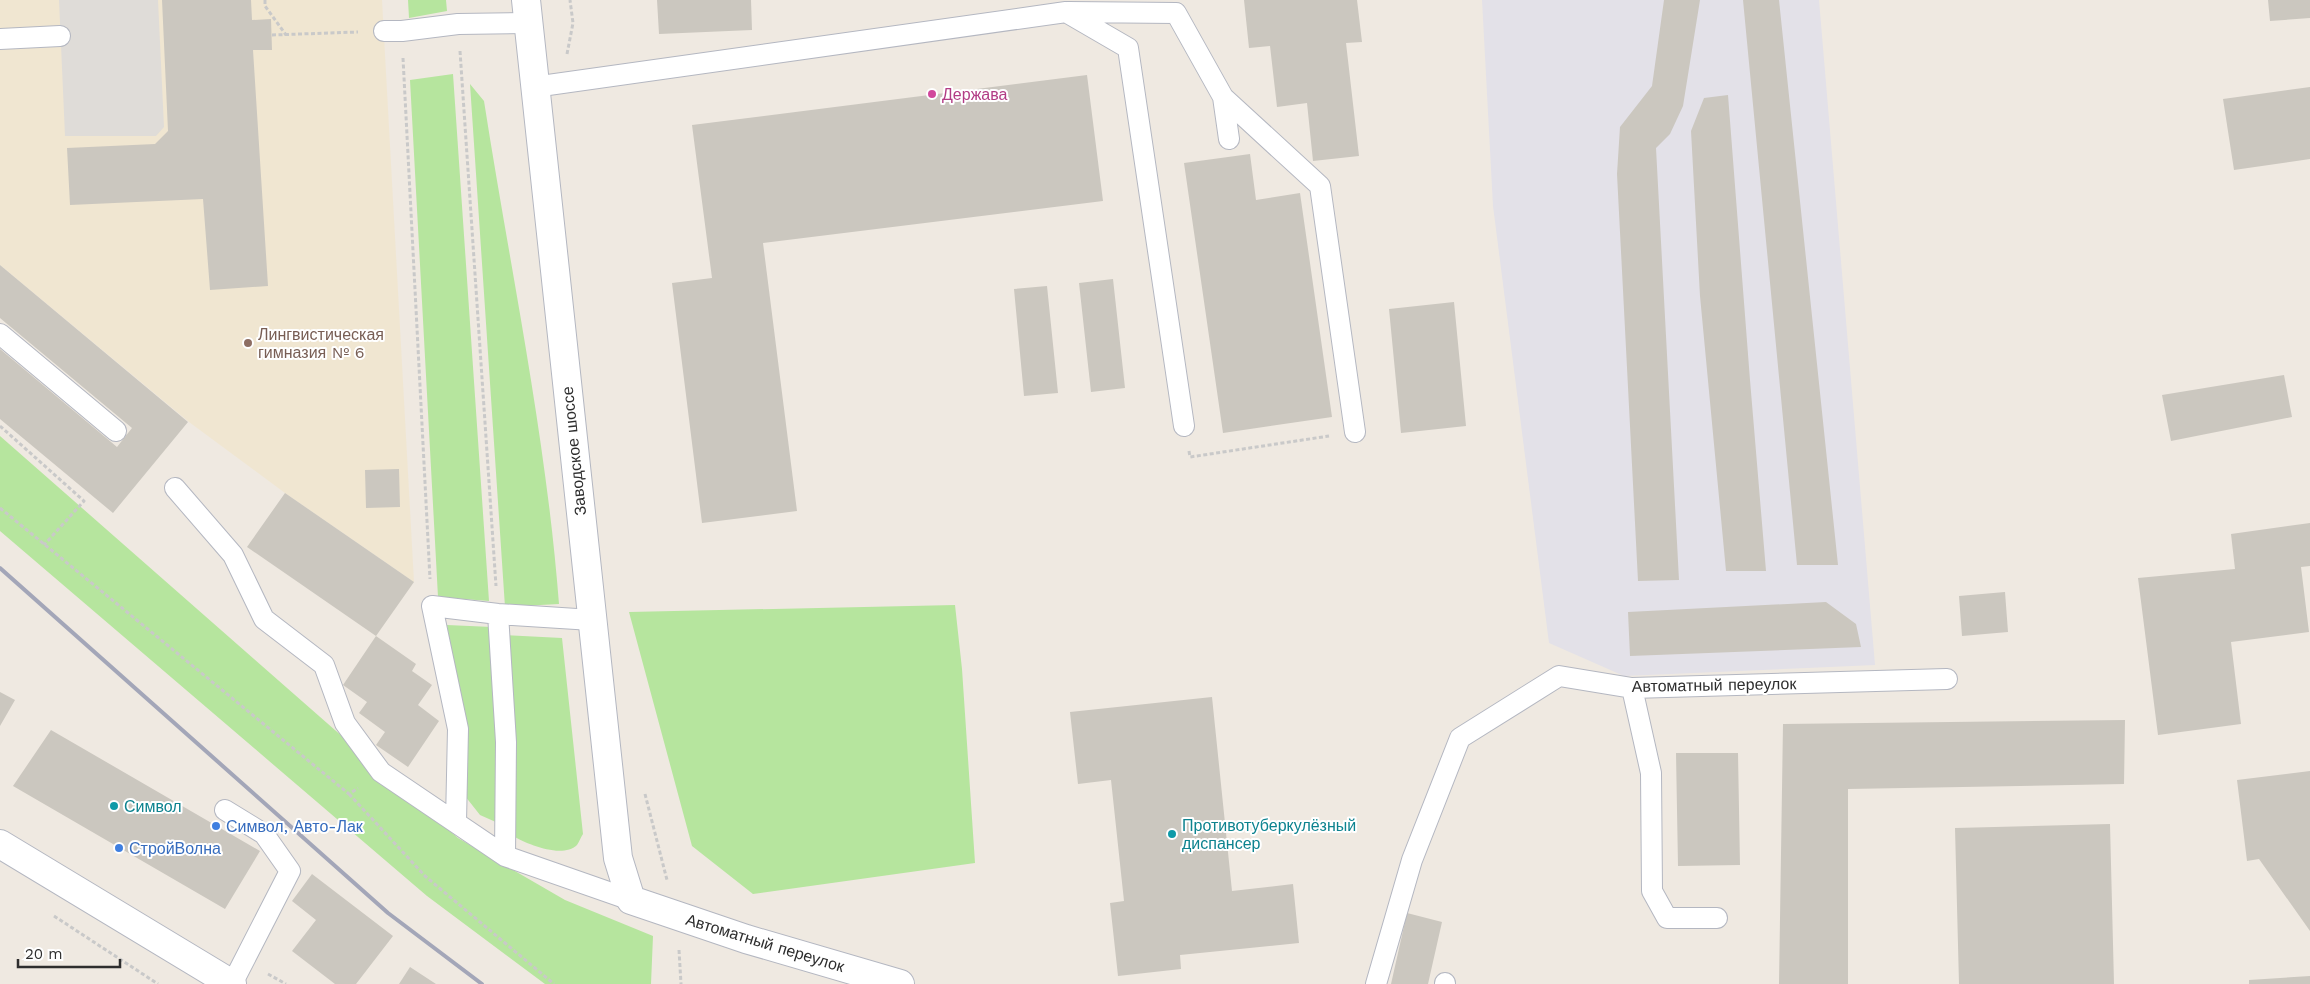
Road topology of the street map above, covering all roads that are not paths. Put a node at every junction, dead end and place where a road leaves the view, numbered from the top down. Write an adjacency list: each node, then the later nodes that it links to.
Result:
1 (527, 11): 3 (lane); 6 (street, Заводское шоссе)
2 (1066, 12): 6 (lane); 7 (lane); 10 (lane)
3 (393, 31)
4 (60, 36): 5 (lane)
5 (0, 39)
6 (534, 87): 15 (street, Заводское шоссе)
7 (1223, 97): 8 (lane); 12 (lane)
8 (1229, 138)
9 (0, 334): 11 (lane)
10 (1184, 426)
11 (116, 430)
12 (1356, 432)
13 (175, 488): 19 (lane)
14 (498, 614): 15 (lane); 19 (lane); 21 (lane)
15 (592, 620): 22 (street, Заводское шоссе)
16 (1947, 679): 17 (lane, Автоматный переулок)
17 (1632, 688): 23 (lane); 26 (lane, Автоматный переулок)
18 (225, 810): 24 (lane)
19 (456, 822): 21 (lane)
20 (0, 844): 24 (street)
21 (506, 856): 22 (lane)
22 (631, 900): 25 (street, Автоматный переулок)
23 (1717, 918)
24 (232, 984)
25 (900, 984)
26 (1376, 984)

